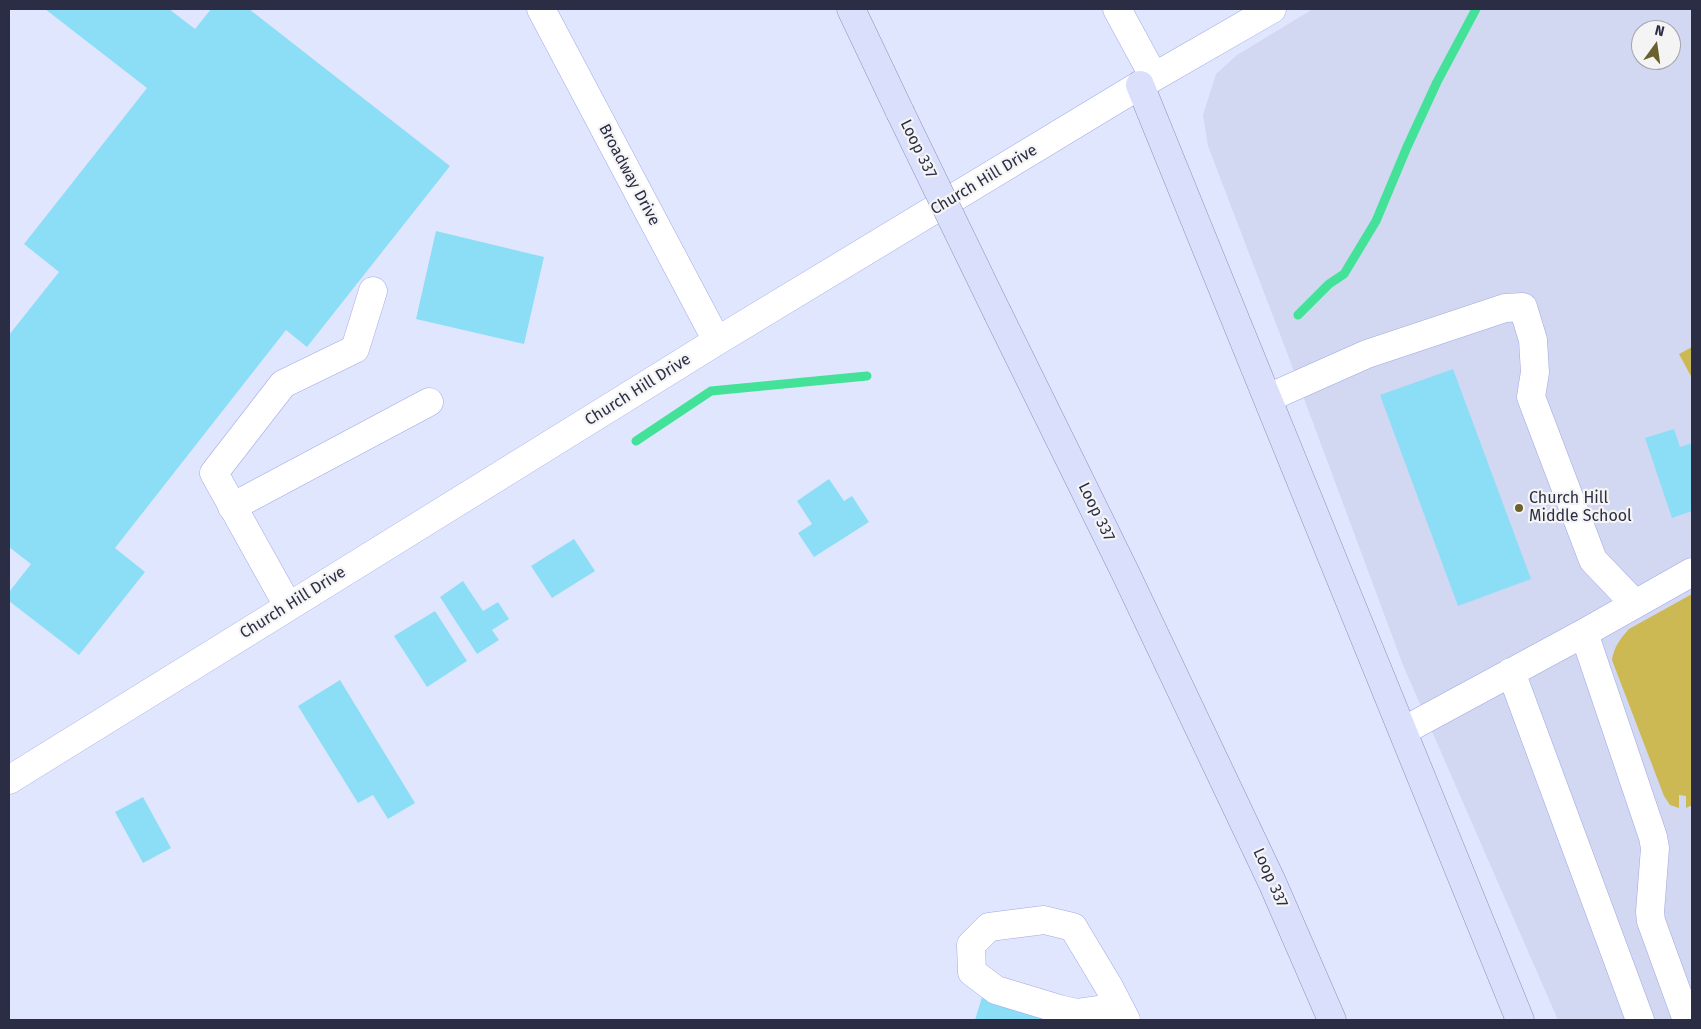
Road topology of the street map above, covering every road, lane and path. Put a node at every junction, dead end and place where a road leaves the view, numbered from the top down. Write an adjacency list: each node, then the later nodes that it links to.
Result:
1 (541, 9): 7 (street, Broadway Drive)
2 (851, 9): 19 (main road, Loop 337, bridge)
3 (1117, 9): 5 (street)
4 (1272, 9): 5 (street, Church Hill Drive)
5 (1147, 81): 7 (street, Church Hill Drive); 8 (main road)
6 (373, 291): 10 (street)
7 (716, 342): 13 (street, Church Hill Drive)
8 (1268, 398): 12 (street); 16 (main road)
9 (429, 402): 10 (street)
10 (232, 507): 13 (street)
11 (1692, 572): 12 (street)
12 (1635, 604): 14 (street)
13 (288, 606): 17 (street, Church Hill Drive)
14 (1584, 633): 15 (street); 22 (street)
15 (1511, 672): 16 (street); 21 (street)
16 (1403, 731): 20 (main road)
17 (9, 780)
18 (1119, 1016): 18 (street)
19 (1332, 1020)
20 (1520, 1020)
21 (1640, 1020)
22 (1687, 1020)

